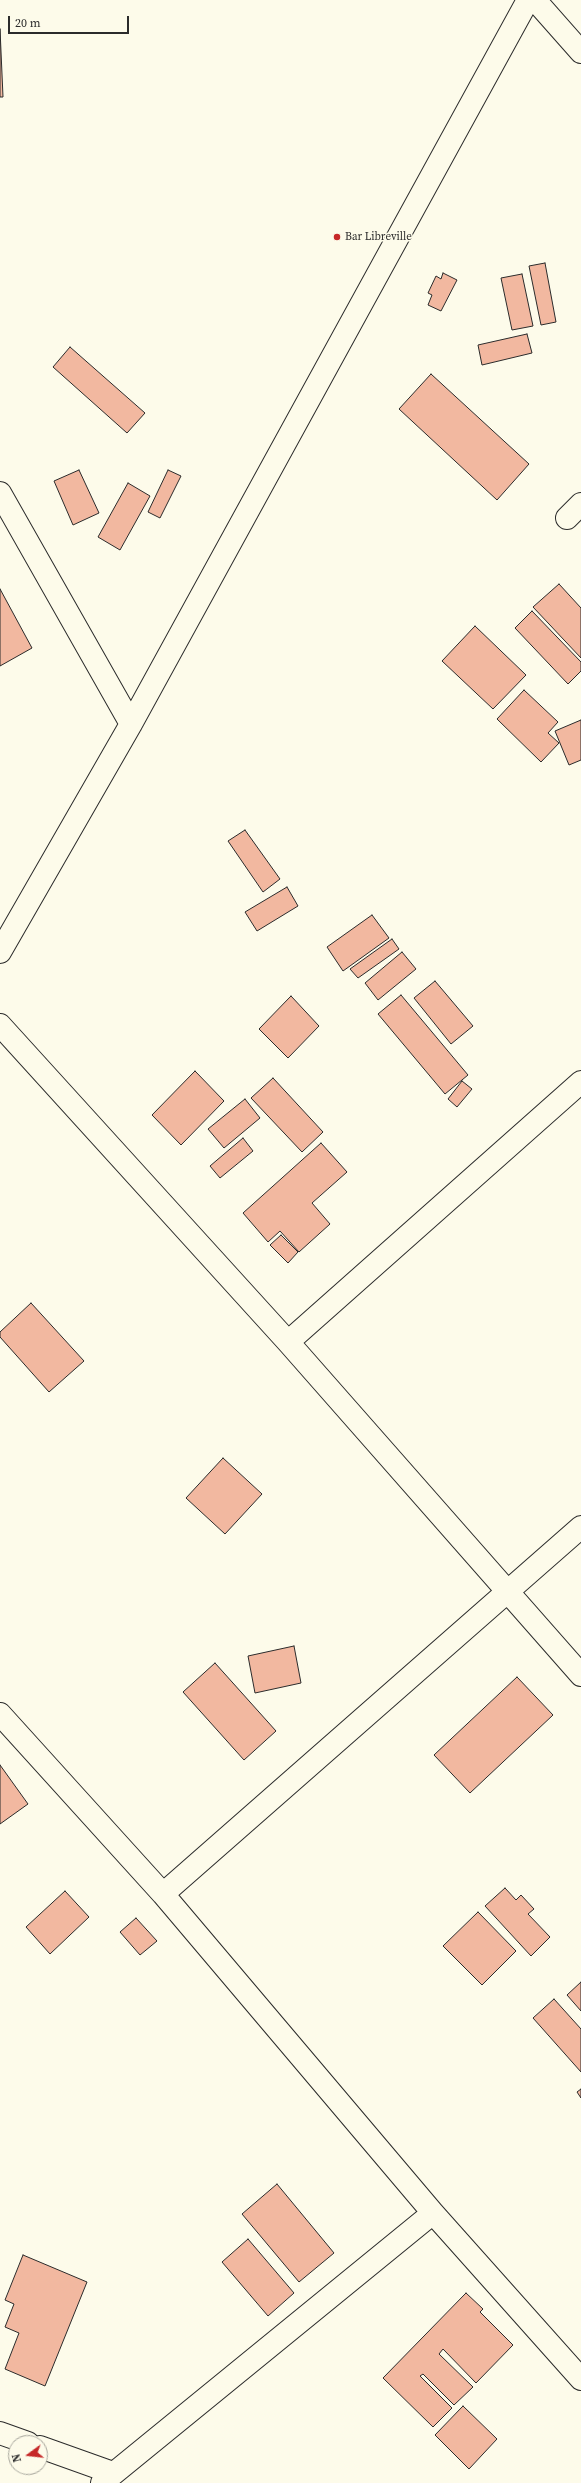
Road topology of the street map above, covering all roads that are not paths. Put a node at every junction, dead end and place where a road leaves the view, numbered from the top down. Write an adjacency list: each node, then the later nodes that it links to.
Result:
1 (528, 0): 5 (street)
2 (535, 0): 3 (street)
3 (581, 52)
4 (0, 493): 5 (street)
5 (131, 724): 6 (street)
6 (0, 952)
7 (0, 1025): 9 (street)
8 (581, 1082): 9 (street)
9 (288, 1342): 11 (street)
10 (581, 1527): 11 (street)
11 (507, 1593): 12 (street); 14 (street)
12 (581, 1675)
13 (0, 1714): 14 (street)
14 (163, 1894): 15 (street)
15 (433, 2213): 16 (street); 18 (street)
16 (581, 2379)
17 (48, 2451): 18 (street)
18 (107, 2478)

